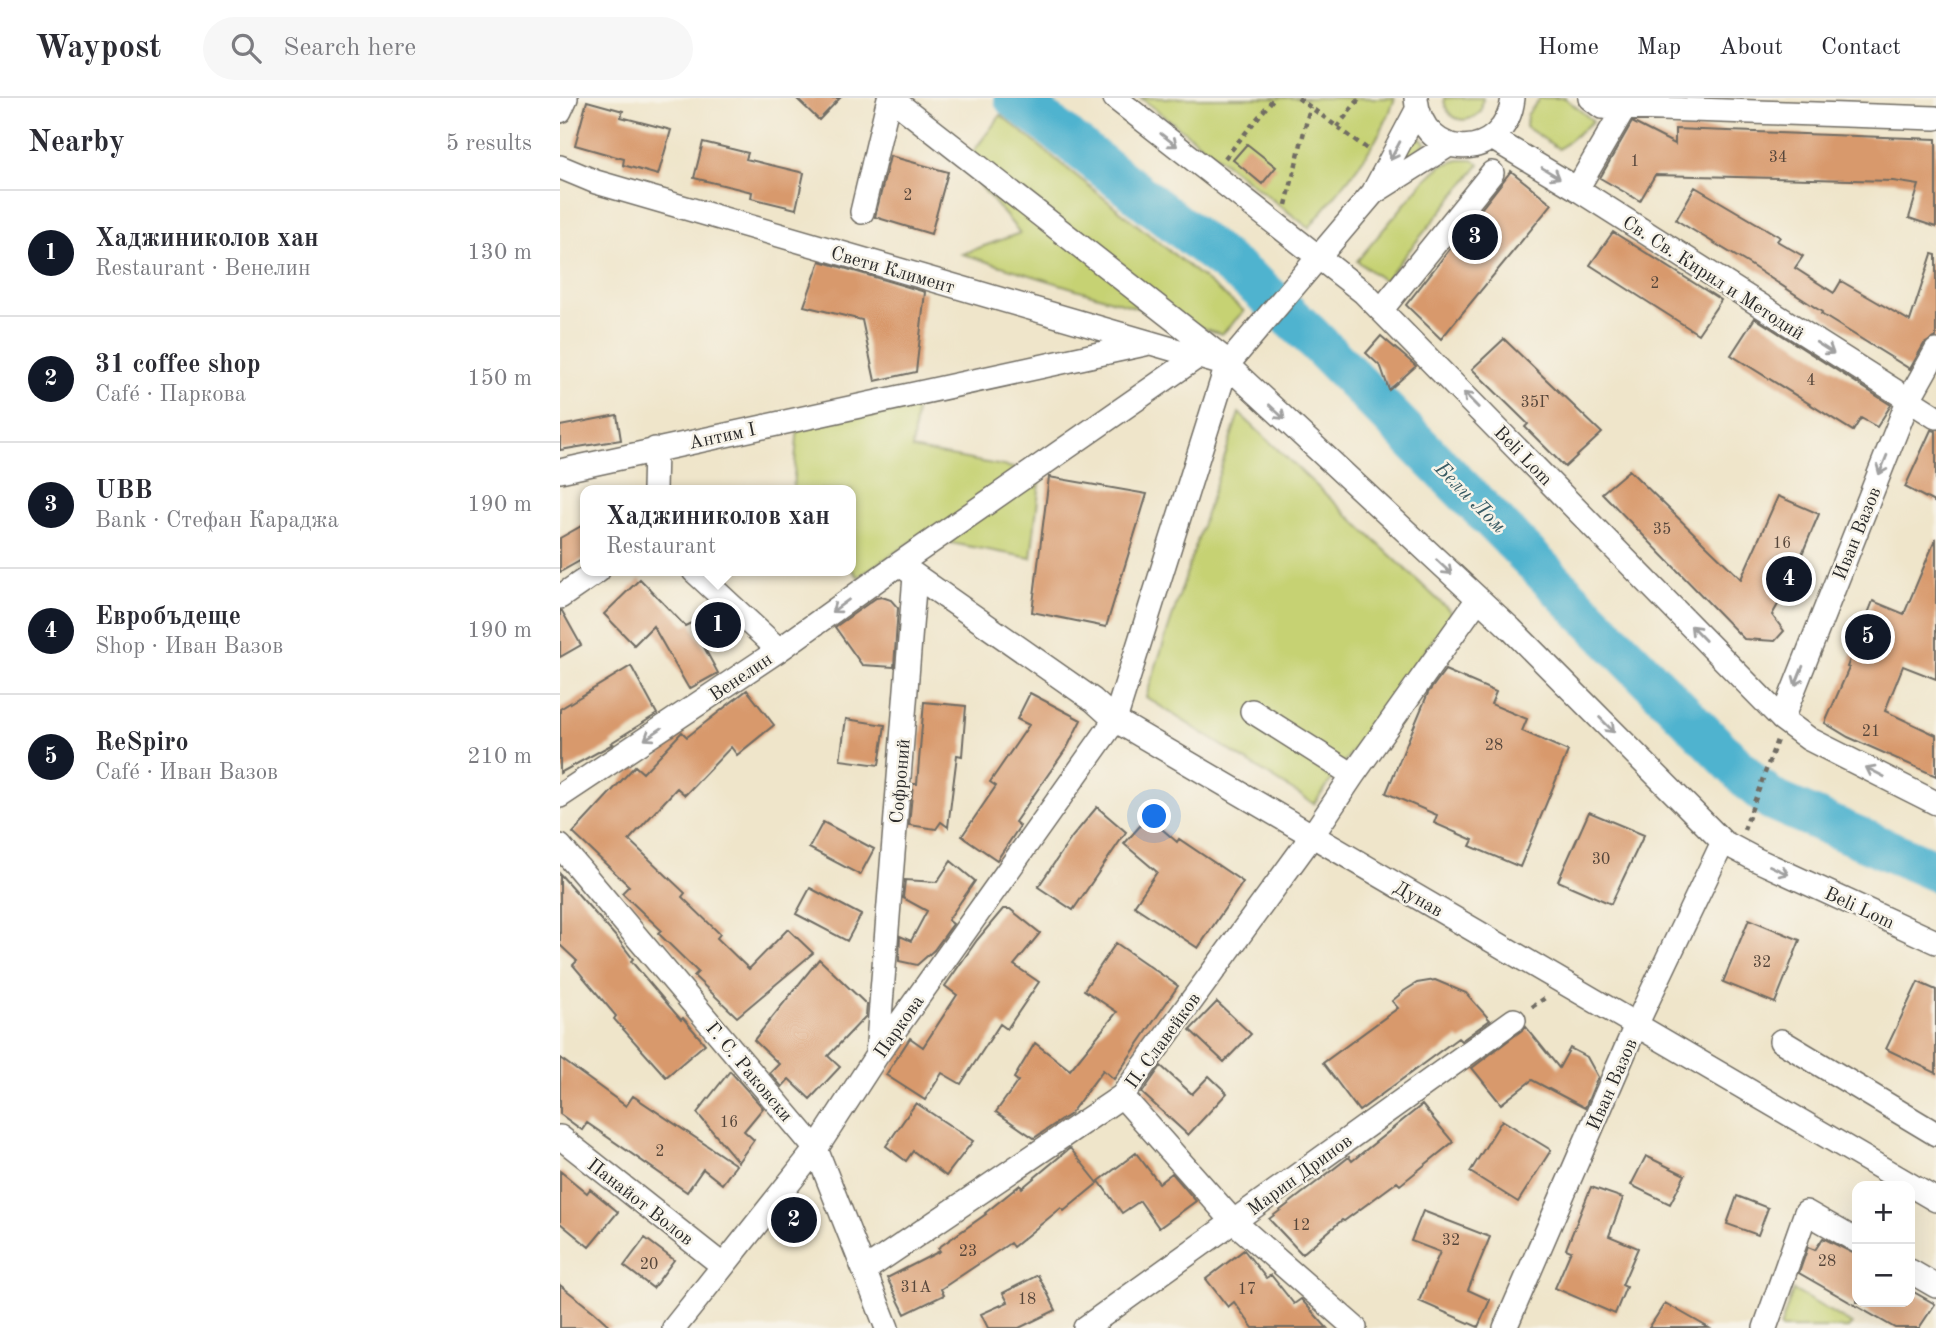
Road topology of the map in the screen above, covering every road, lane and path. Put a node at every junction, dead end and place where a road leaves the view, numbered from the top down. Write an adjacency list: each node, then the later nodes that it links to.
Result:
1 (566, 98): 12 (street)
2 (890, 98): 23 (street); 30 (street, Beli Lom)
3 (1115, 98): 25 (street, Beli Lom, one-way to 25)
4 (1273, 98): 18 (path)
5 (1298, 98): 11 (path)
6 (1360, 98): 14 (path)
7 (1513, 98): 15 (street)
8 (1590, 98): 9 (street)
9 (1628, 103): 13 (street); 21 (street)
10 (1417, 104): 16 (street); 22 (street, one-way to 22)
11 (1310, 107): 14 (path); 24 (path)
12 (560, 111)
13 (1936, 118)
14 (1337, 127): 17 (path)
15 (1492, 138): 16 (street); 21 (street, Св. Св. Кирил и Методий, one-way to 21)
16 (1449, 145): 22 (street)
17 (1380, 158)
18 (1218, 166)
19 (560, 167): 27 (street, Свети Климент)
20 (1492, 173): 26 (street)
21 (1577, 189): 31 (street, Св. Св. Кирил и Методий, one-way to 31)
22 (1373, 192): 25 (street)
23 (862, 212)
24 (1283, 216)
25 (1319, 256): 26 (street, Beli Lom); 30 (street)
26 (1381, 309): 43 (street, Beli Lom, one-way to 26)
27 (1148, 343): 29 (street, Свети Климент); 33 (street, Антим I)
28 (1936, 351): 31 (street, Иван Вазов)
29 (1197, 357): 30 (street, Свети Климент); 36 (street, Венелин)
30 (1228, 364): 40 (street, Beli Lom, one-way to 40); 44 (street, Паркова)
31 (1908, 401): 32 (street, Св. Св. Кирил и Методий); 43 (street, Иван Вазов, one-way to 43)
32 (1936, 417)
33 (655, 449): 34 (street, Антим I); 35 (street)
34 (560, 471)
35 (654, 485)
36 (907, 570): 41 (street, Венелин, one-way to 41); 44 (street, Дунав); 58 (street, Софроний)
37 (591, 576): 39 (street)
38 (699, 576): 41 (street)
39 (560, 597)
40 (1478, 600): 46 (street, П. Славейков); 51 (street, Beli Lom, one-way to 51)
41 (779, 650): 47 (street, Венелин, one-way to 47)
42 (1252, 711): 46 (street)
43 (1782, 719): 48 (street, Beli Lom, one-way to 43)
44 (1115, 720): 50 (street, Дунав); 58 (street, Паркова)
45 (1773, 753): 49 (path)
46 (1353, 775): 50 (street, П. Славейков)
47 (560, 796)
48 (1936, 803)
49 (1749, 816)
50 (1312, 836): 54 (street, Дунав); 59 (street, П. Славейков)
51 (1723, 842): 53 (street, Beli Lom, one-way to 53); 56 (street, Иван Вазов)
52 (560, 846): 62 (street, Г. С. Раковски)
53 (1936, 943)
54 (1566, 983): 55 (path); 56 (street, Дунав)
55 (1514, 1020): 64 (street, Марин Дринов)
56 (1637, 1023): 63 (street, Дунав); 74 (street, Иван Вазов)
57 (1781, 1041): 60 (street)
58 (877, 1055): 62 (street, Паркова)
59 (1122, 1096): 64 (street); 67 (street, П. Славейков)
60 (1936, 1134)
61 (560, 1137): 66 (street, Панайот Волов)
62 (816, 1149): 66 (street, Паркова); 67 (street, Г. С. Раковски)
63 (1936, 1200)
64 (1233, 1221): 72 (street, Марин Дринов); 73 (street)
65 (1852, 1238): 75 (street)
66 (722, 1265): 70 (street, Паркова)
67 (865, 1270): 71 (street, Г. С. Раковски)
68 (1915, 1274): 69 (street)
69 (1936, 1286)
70 (674, 1328)
71 (887, 1328)
72 (1085, 1328)
73 (1355, 1328)
74 (1505, 1328)
75 (1765, 1328)

